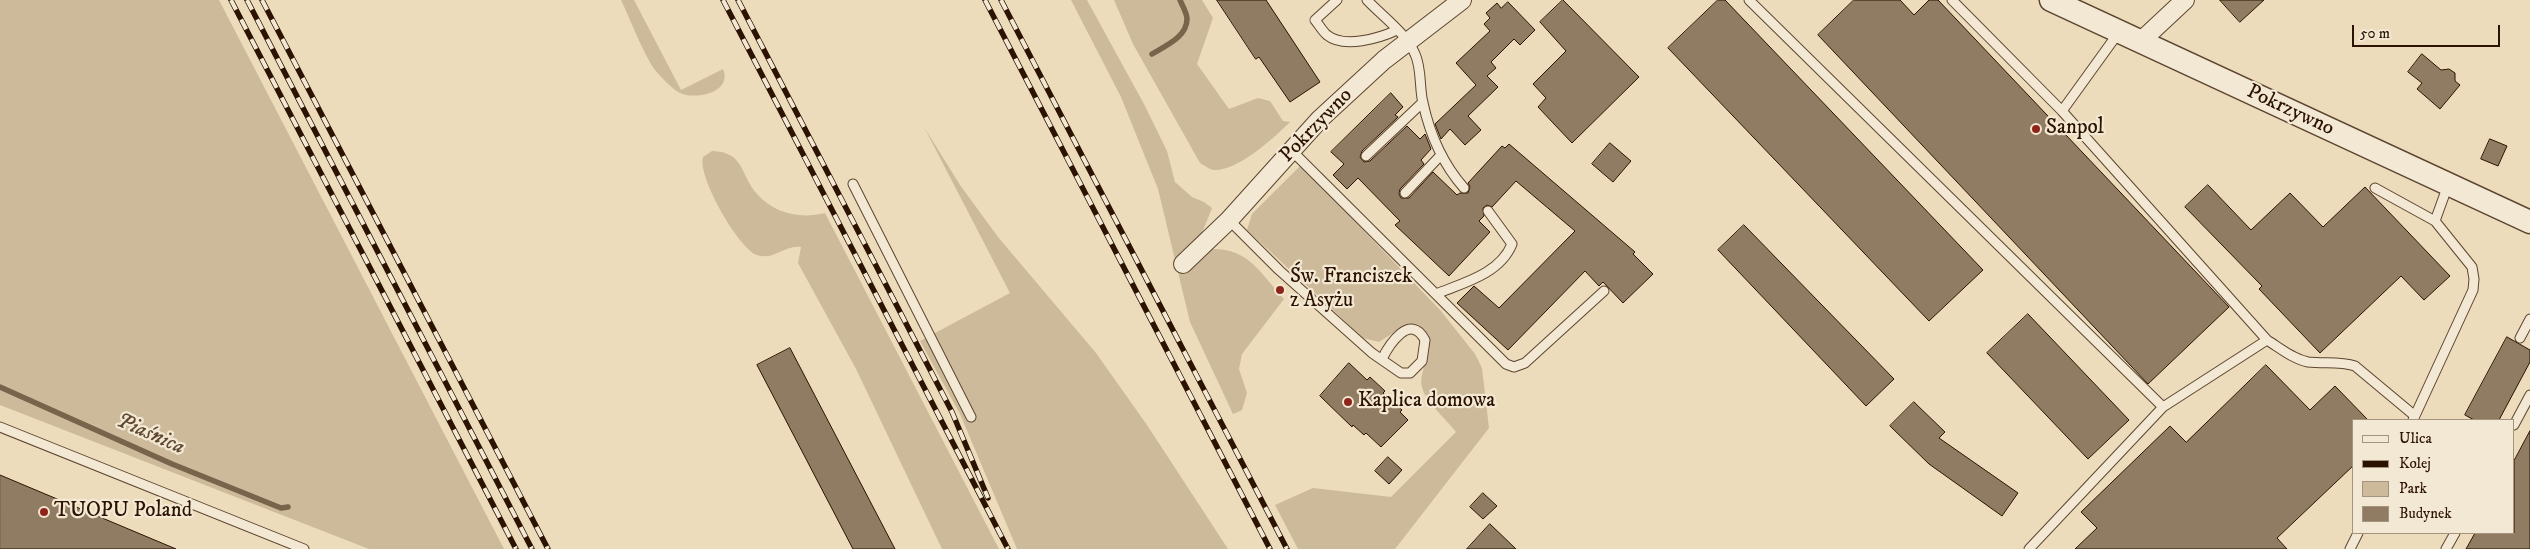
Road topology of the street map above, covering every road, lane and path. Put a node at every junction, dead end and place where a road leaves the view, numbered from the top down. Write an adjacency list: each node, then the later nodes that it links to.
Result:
1 (1337, 0): 9 (lane)
2 (1367, 0): 9 (lane)
3 (1462, 0): 9 (street, Pokrzywno)
4 (1749, 0): 33 (lane)
5 (1952, 0): 12 (lane)
6 (2051, 0): 8 (street, Pokrzywno)
7 (2185, 0): 10 (street)
8 (2119, 32): 10 (street, Pokrzywno); 12 (lane)
9 (1402, 36): 11 (lane); 13 (street, Pokrzywno)
10 (2140, 42): 17 (street, Pokrzywno)
11 (1423, 102): 14 (lane); 15 (lane)
12 (2062, 111): 30 (lane)
13 (1292, 151): 22 (street, Pokrzywno); 27 (lane)
14 (1366, 156)
15 (1440, 156): 18 (lane); 20 (lane)
16 (853, 184): 34 (lane)
17 (2448, 184): 23 (lane); 24 (street, Pokrzywno)
18 (1464, 188)
19 (2375, 188): 23 (lane)
20 (1405, 193)
21 (1488, 211): 27 (lane)
22 (1229, 220): 25 (street, Pokrzywno); 31 (lane)
23 (2435, 222): 35 (lane)
24 (2530, 222)
25 (1183, 264)
26 (1604, 291): 27 (lane)
27 (1436, 294)
28 (2530, 319): 29 (lane)
29 (2520, 338)
30 (2267, 340): 33 (lane); 35 (lane)
31 (1382, 359): 31 (lane)
32 (2530, 395): 36 (lane)
33 (2164, 406): 41 (lane)
34 (971, 417)
35 (2414, 418)
36 (2515, 422)
37 (0, 427): 40 (lane)
38 (2358, 534): 42 (lane)
39 (2454, 534): 43 (lane)
40 (304, 549)
41 (2029, 549)
42 (2350, 549)
43 (2446, 549)

